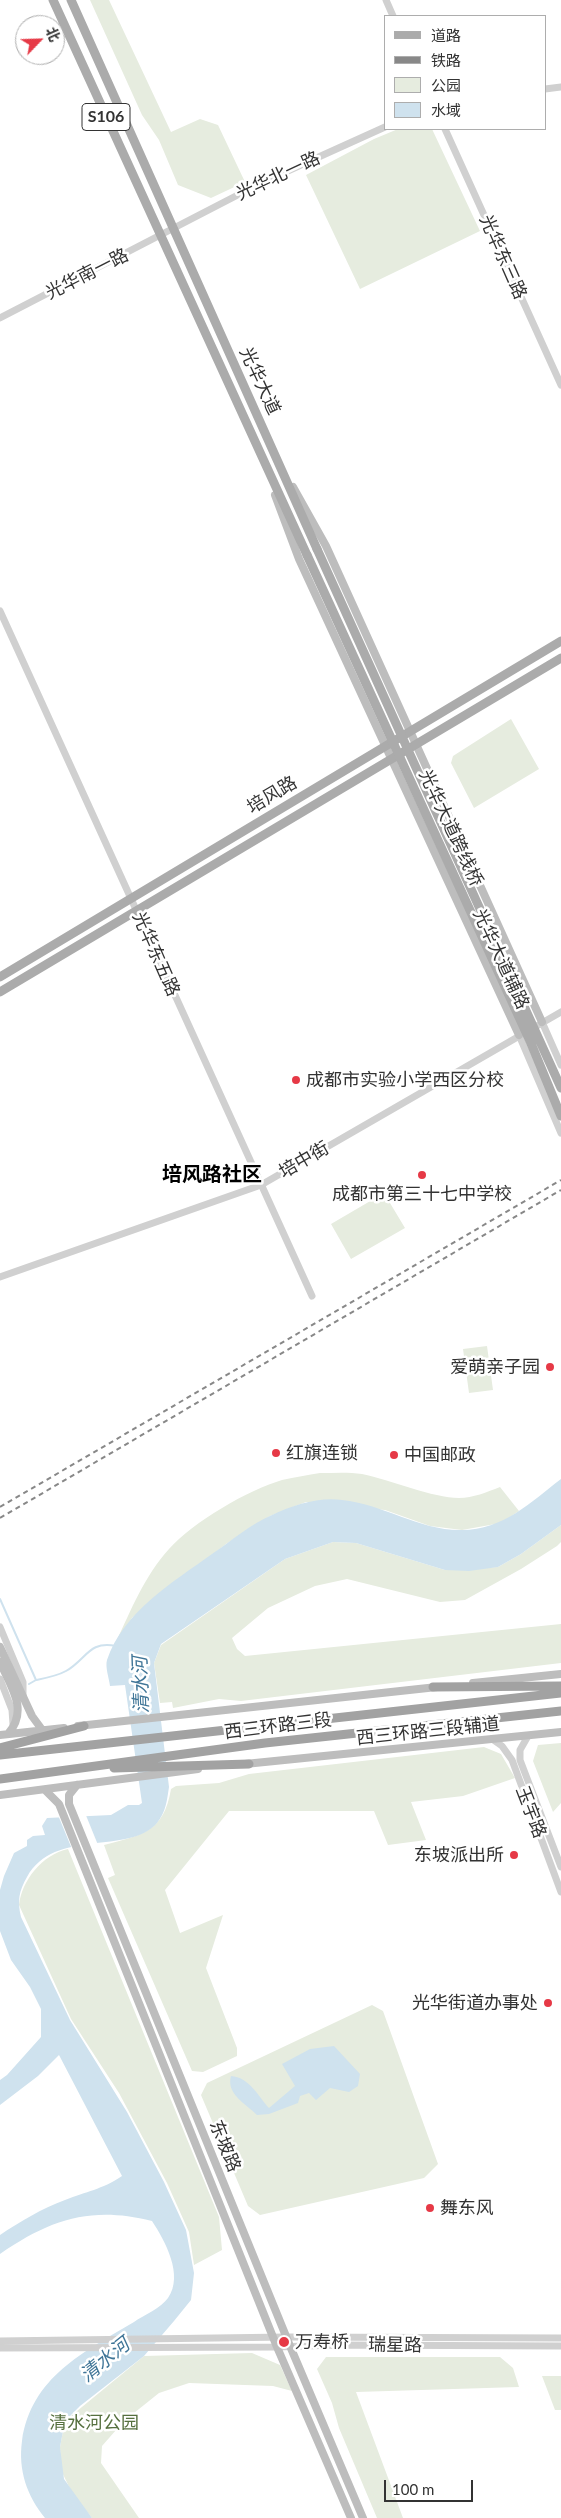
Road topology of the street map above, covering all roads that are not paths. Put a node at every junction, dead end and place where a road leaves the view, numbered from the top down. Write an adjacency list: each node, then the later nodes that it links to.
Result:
1 (52, 0): 10 (main road, S106)
2 (71, 0): 9 (main road, S106)
3 (386, 0): 4 (street)
4 (394, 15)
5 (561, 88): 6 (street)
6 (546, 89)
7 (384, 127): 9 (street, 光华北一路)
8 (444, 130): 12 (street, 光华东三路)
9 (172, 228): 10 (street, 光华南一路); 13 (main road, 光华大道)
10 (159, 235): 11 (street, 光华南一路); 14 (main road, 光华大道)
11 (0, 318)
12 (561, 385)
13 (279, 461): 15 (main road, 光华大道); 20 (main road, 光华大道辅路)
14 (265, 467): 16 (main road, 光华大道); 21 (main road, 光华大道辅路)
15 (317, 549): 34 (main road, 光华大道跨线桥, bridge)
16 (307, 555): 35 (main road, 光华大道跨线桥, bridge)
17 (0, 611): 26 (street, 光华东五路)
18 (561, 641): 22 (main road, 培风路)
19 (561, 658): 23 (main road, 培风路)
20 (384, 673): 21 (main road); 22 (main road, 光华大道辅路)
21 (358, 683): 24 (main road, 光华大道辅路)
22 (410, 730): 23 (main road, 光华大道辅路); 24 (main road, 培风路)
23 (416, 743): 25 (main road, 培风路); 31 (main road, 光华大道辅路)
24 (386, 744): 25 (main road, 光华大道辅路); 26 (main road, 培风路)
25 (392, 757): 27 (main road, 培风路); 32 (main road, 光华大道辅路)
26 (130, 897): 27 (street, 光华东五路); 28 (main road, 培风路)
27 (136, 909): 29 (main road, 培风路); 37 (street, 光华东五路)
28 (0, 977)
29 (0, 992)
30 (561, 1012): 31 (street, 培中街)
31 (542, 1022): 32 (street, 培中街); 33 (street, 光华大道辅路)
32 (519, 1035): 36 (street, 光华大道辅路); 37 (street, 培中街)
33 (561, 1065)
34 (561, 1088)
35 (561, 1116)
36 (561, 1133)
37 (261, 1185): 38 (street, 培中街); 39 (street, 光华东五路)
38 (0, 1277)
39 (312, 1296)
40 (0, 1627): 48 (street)
41 (0, 1647): 48 (main road)
42 (0, 1662): 53 (main road)
43 (561, 1674): 46 (main road)
44 (0, 1679): 53 (street)
45 (561, 1686): 46 (highway)
46 (433, 1687): 50 (main road)
47 (561, 1693): 59 (highway, 西三环路三段)
48 (23, 1698): 51 (main road)
49 (561, 1712): 61 (highway, 西三环路三段)
50 (84, 1726): 51 (main road); 56 (highway)
51 (43, 1730): 53 (main road)
52 (561, 1732): 54 (main road, 西三环路三段辅道)
53 (6, 1733)
54 (528, 1736): 55 (main road, 西三环路三段辅道); 57 (street)
55 (492, 1739): 58 (street); 60 (main road, 西三环路三段辅道)
56 (0, 1748)
57 (520, 1750): 58 (street); 69 (street, 玉宇路)
58 (507, 1751): 70 (street, 玉宇路)
59 (0, 1755)
60 (249, 1764): 61 (highway)
61 (170, 1765): 62 (highway, 西三环路三段); 62 (main road)
62 (134, 1769): 63 (highway, 西三环路三段); 64 (main road)
63 (0, 1779)
64 (76, 1785): 65 (main road); 67 (main road)
65 (45, 1790): 66 (main road); 68 (main road, 东坡路)
66 (0, 1795)
67 (69, 1804): 68 (main road); 71 (main road, 东坡路)
68 (61, 1810): 72 (main road, 东坡路)
69 (561, 1868)
70 (561, 1892)
71 (287, 2337): 72 (street, 瑞星路); 73 (street, 瑞星路); 76 (main road, 东坡路)
72 (274, 2338): 75 (street, 瑞星路); 78 (main road, 东坡路)
73 (561, 2338)
74 (0, 2341): 75 (street)
75 (169, 2344): 78 (street, 瑞星路); 79 (street)
76 (290, 2346): 77 (street, 瑞星路); 78 (street, 瑞星路); 81 (main road, 东坡路)
77 (561, 2346)
78 (278, 2347): 80 (main road, 东坡路)
79 (0, 2348)
80 (351, 2518)
81 (363, 2518)

